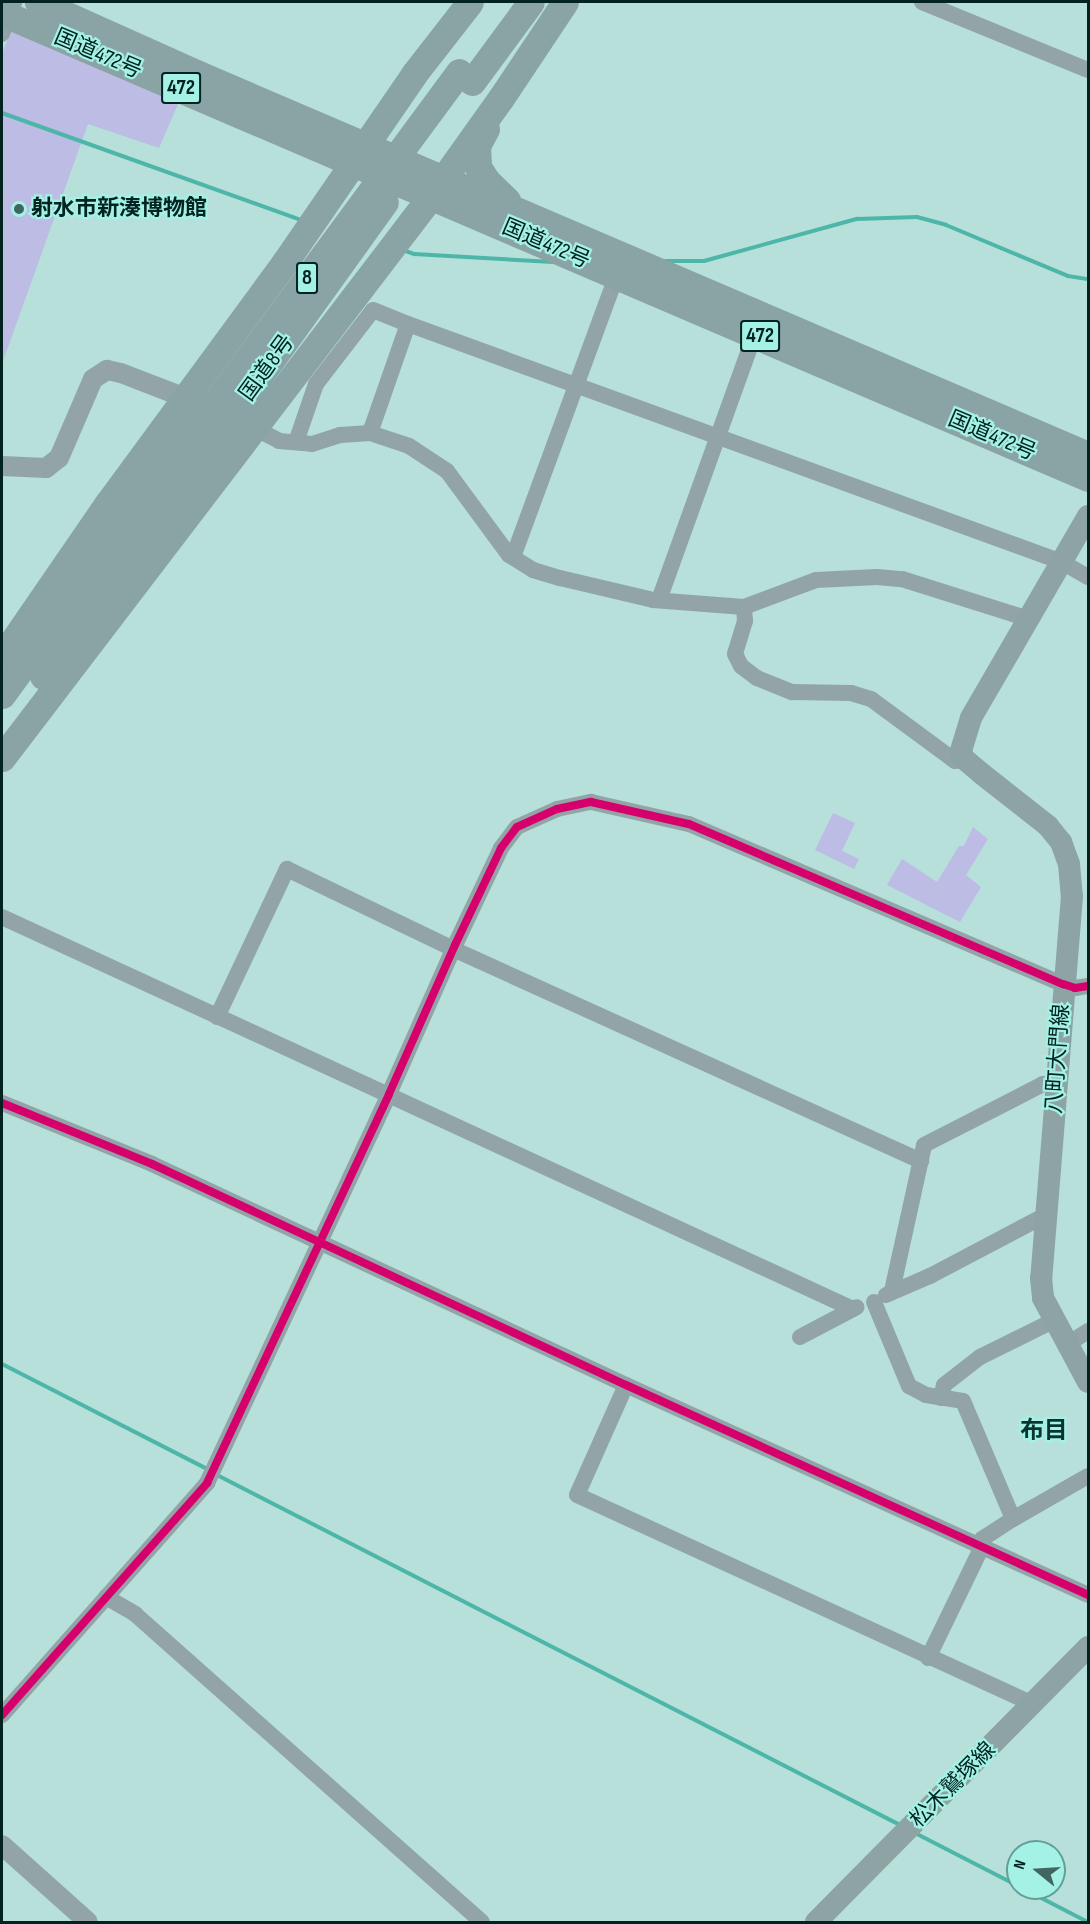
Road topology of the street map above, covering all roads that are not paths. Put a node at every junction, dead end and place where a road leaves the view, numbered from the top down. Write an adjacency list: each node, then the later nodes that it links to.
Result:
1 (38, 2): 12 (highway, 国道472号 / 472)
2 (470, 2): 12 (highway, 8)
3 (511, 2): 9 (highway, 国道8号 / 8)
4 (531, 2): 9 (highway, 国道8号 / 8)
5 (564, 2): 10 (highway, 8)
6 (922, 2): 8 (street)
7 (6, 16): 11 (highway, 国道472号 / 472)
8 (1089, 70)
9 (465, 77): 28 (highway, 国道8号 / 8, bridge)
10 (501, 98): 13 (highway, 8); 14 (highway)
11 (295, 138): 12 (highway, 国道472号 / 472); 15 (highway)
12 (359, 153): 13 (highway, 国道472号 / 472); 15 (highway, 8)
13 (437, 186): 14 (highway, 国道472号 / 472); 16 (highway, 国道472号 / 472); 21 (highway, 8)
14 (514, 208): 25 (highway, 国道472号 / 472)
15 (316, 217): 20 (highway, 8)
16 (617, 274): 18 (highway, 国道472号 / 472); 19 (street)
17 (408, 324): 19 (street); 22 (street); 24 (street)
18 (755, 333): 23 (street); 27 (highway, 国道472号 / 472)
19 (577, 385): 23 (street); 30 (street)
20 (187, 397): 21 (street); 26 (street); 36 (highway, 8)
21 (254, 428): 24 (street); 39 (highway, 8)
22 (370, 433): 24 (street); 30 (street)
23 (718, 437): 31 (street); 33 (street)
24 (296, 442)
25 (1089, 455)
26 (2, 466)
27 (1089, 478)
28 (164, 490): 37 (highway, 国道8号 / 8); 38 (highway, 国道8号 / 8)
29 (1089, 516): 31 (main road)
30 (513, 557): 33 (street)
31 (1062, 562): 32 (street); 35 (main road)
32 (1089, 577)
33 (659, 600): 34 (street)
34 (744, 607): 35 (street); 40 (street)
35 (1029, 619): 40 (main road)
36 (2, 657)
37 (2, 695)
38 (2, 733)
39 (2, 758)
40 (963, 758): 43 (main road, 八町大門線)
41 (2, 917): 45 (street)
42 (453, 950): 43 (street); 45 (street); 47 (street); 49 (street)
43 (1063, 984): 44 (street); 46 (main road, 八町大門線)
44 (1089, 986)
45 (217, 1017): 47 (street)
46 (1058, 1083): 49 (street); 50 (main road, 八町大門線)
47 (389, 1094): 51 (street); 54 (street)
48 (2, 1103): 51 (street)
49 (921, 1161): 52 (street)
50 (1044, 1216): 52 (street); 55 (main road, 八町大門線)
51 (318, 1241): 60 (street); 66 (street)
52 (892, 1291): 53 (street)
53 (874, 1302): 54 (street); 61 (street)
54 (851, 1308): 57 (street)
55 (1055, 1320): 58 (main road, 八町大門線); 61 (street)
56 (1089, 1331): 58 (street)
57 (800, 1337)
58 (1068, 1344): 59 (main road, 八町大門線)
59 (1089, 1382)
60 (626, 1384): 64 (street); 68 (street)
61 (941, 1398): 63 (street)
62 (1089, 1476): 63 (street)
63 (1013, 1520): 64 (street)
64 (980, 1546): 65 (street); 68 (street)
65 (1089, 1595)
66 (106, 1597): 70 (street); 73 (street)
67 (1089, 1647): 69 (main road, 松木鷲塚線)
68 (928, 1658): 69 (street)
69 (1033, 1704): 74 (main road, 松木鷲塚線)
70 (2, 1715)
71 (2, 1845): 72 (street)
72 (88, 1923)
73 (482, 1923)
74 (816, 1923)

